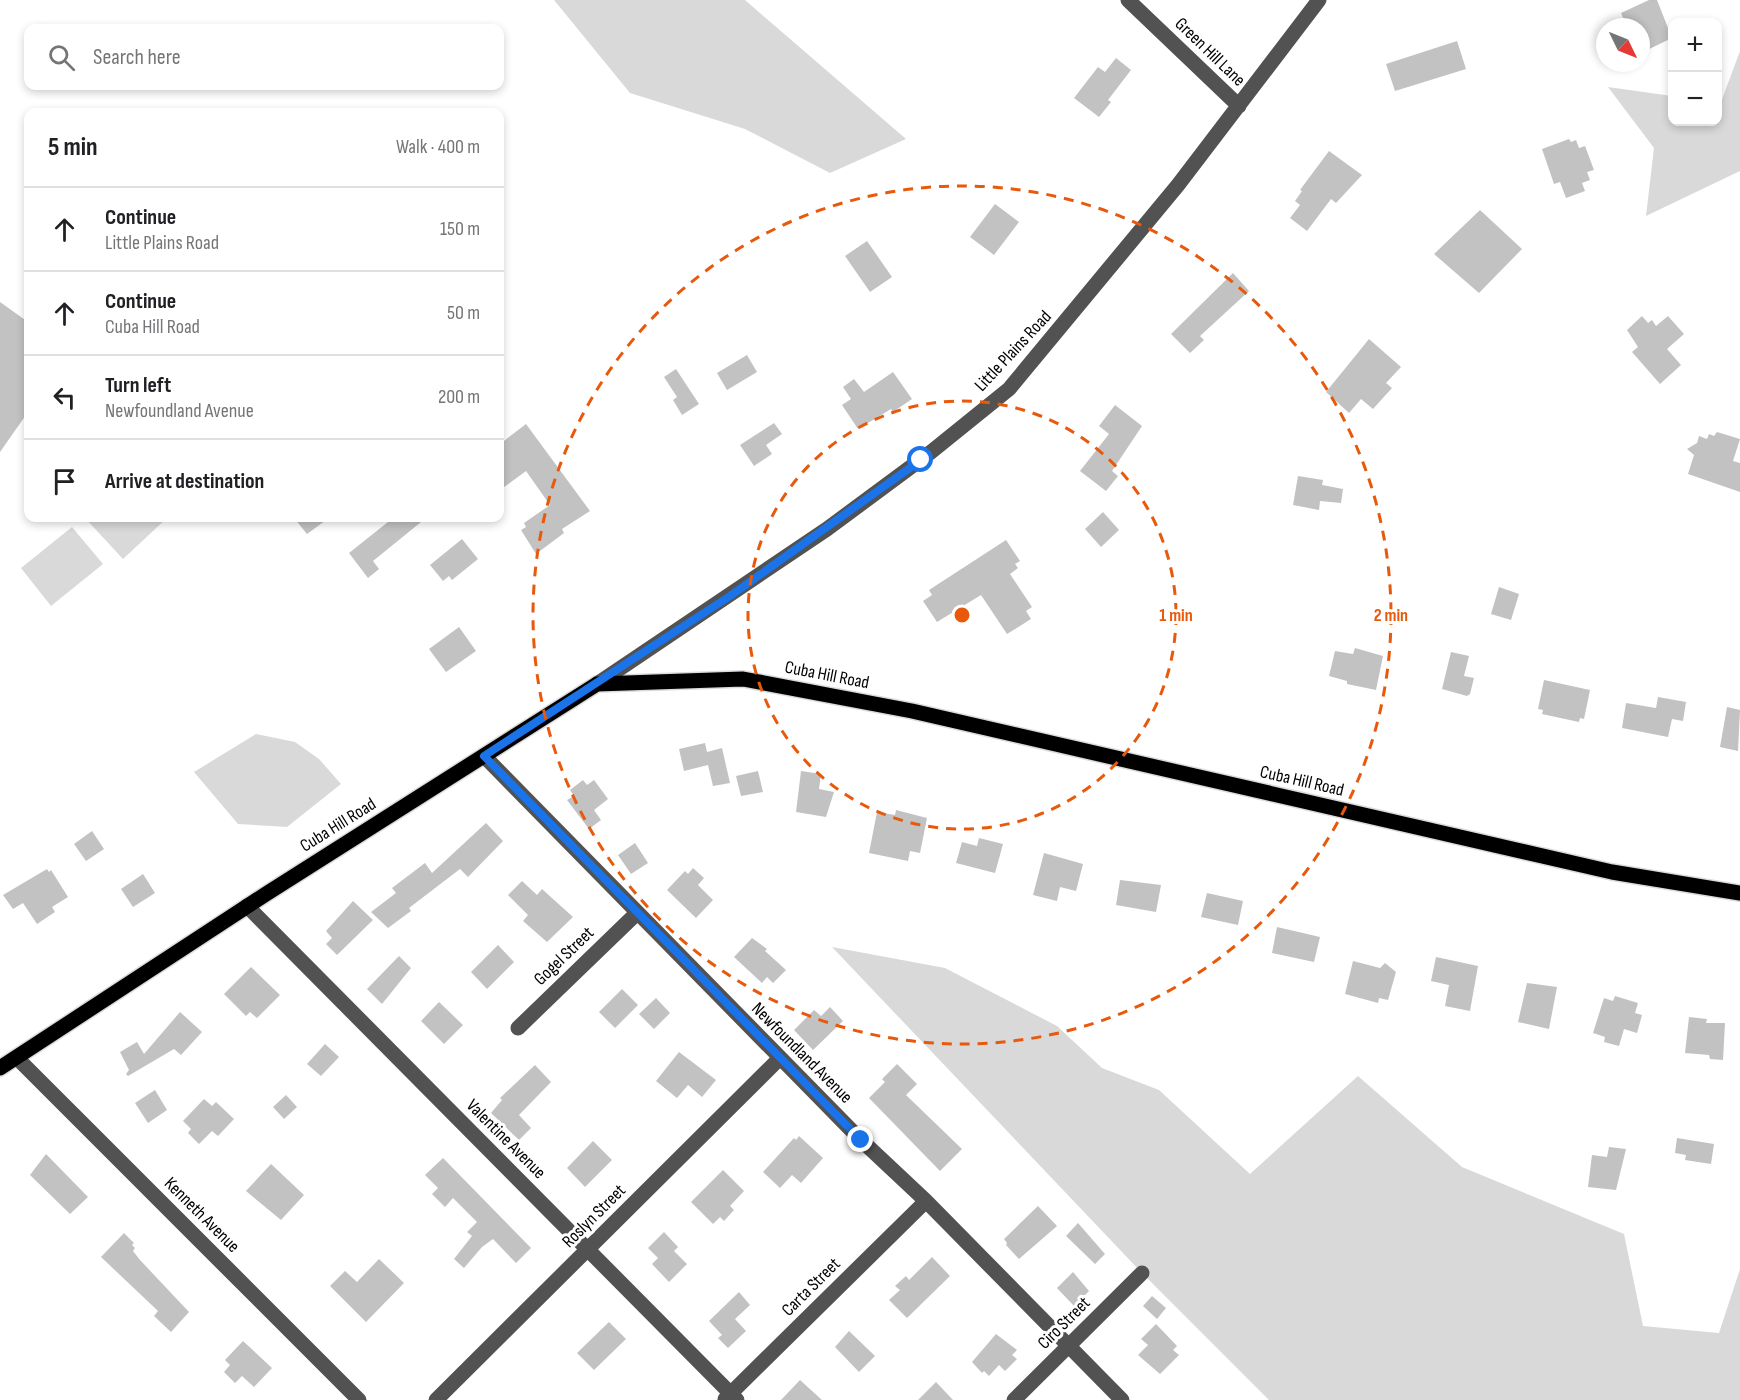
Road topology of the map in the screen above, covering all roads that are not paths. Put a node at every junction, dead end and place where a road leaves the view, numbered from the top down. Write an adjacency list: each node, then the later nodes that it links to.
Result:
1 (1128, 0): 3 (street, Green Hill Lane)
2 (1319, 0): 3 (street, Little Plains Road)
3 (1239, 106): 4 (street, Little Plains Road)
4 (597, 684): 5 (main road, Cuba Hill Road); 6 (main road, Cuba Hill Road)
5 (484, 756): 7 (main road, Cuba Hill Road); 8 (street, Newfoundland Avenue)
6 (1740, 893)
7 (248, 906): 11 (main road, Cuba Hill Road); 14 (street, Valentine Avenue)
8 (637, 913): 9 (street, Gogel Street); 10 (street, Newfoundland Avenue)
9 (518, 1028)
10 (780, 1058): 13 (street, Newfoundland Avenue); 14 (street, Roslyn Street)
11 (18, 1059): 12 (main road, Cuba Hill Road); 18 (street, Kenneth Avenue)
12 (0, 1068)
13 (926, 1201): 16 (street, Newfoundland Avenue); 17 (street, Carta Street)
14 (588, 1250): 17 (street, Valentine Avenue); 19 (street, Roslyn Street)
15 (1142, 1273): 16 (street, Ciro Street)
16 (1068, 1346): 20 (street, Ciro Street); 21 (street, Newfoundland Avenue)
17 (730, 1398)
18 (359, 1400)
19 (436, 1400)
20 (1014, 1400)
21 (1122, 1400)

